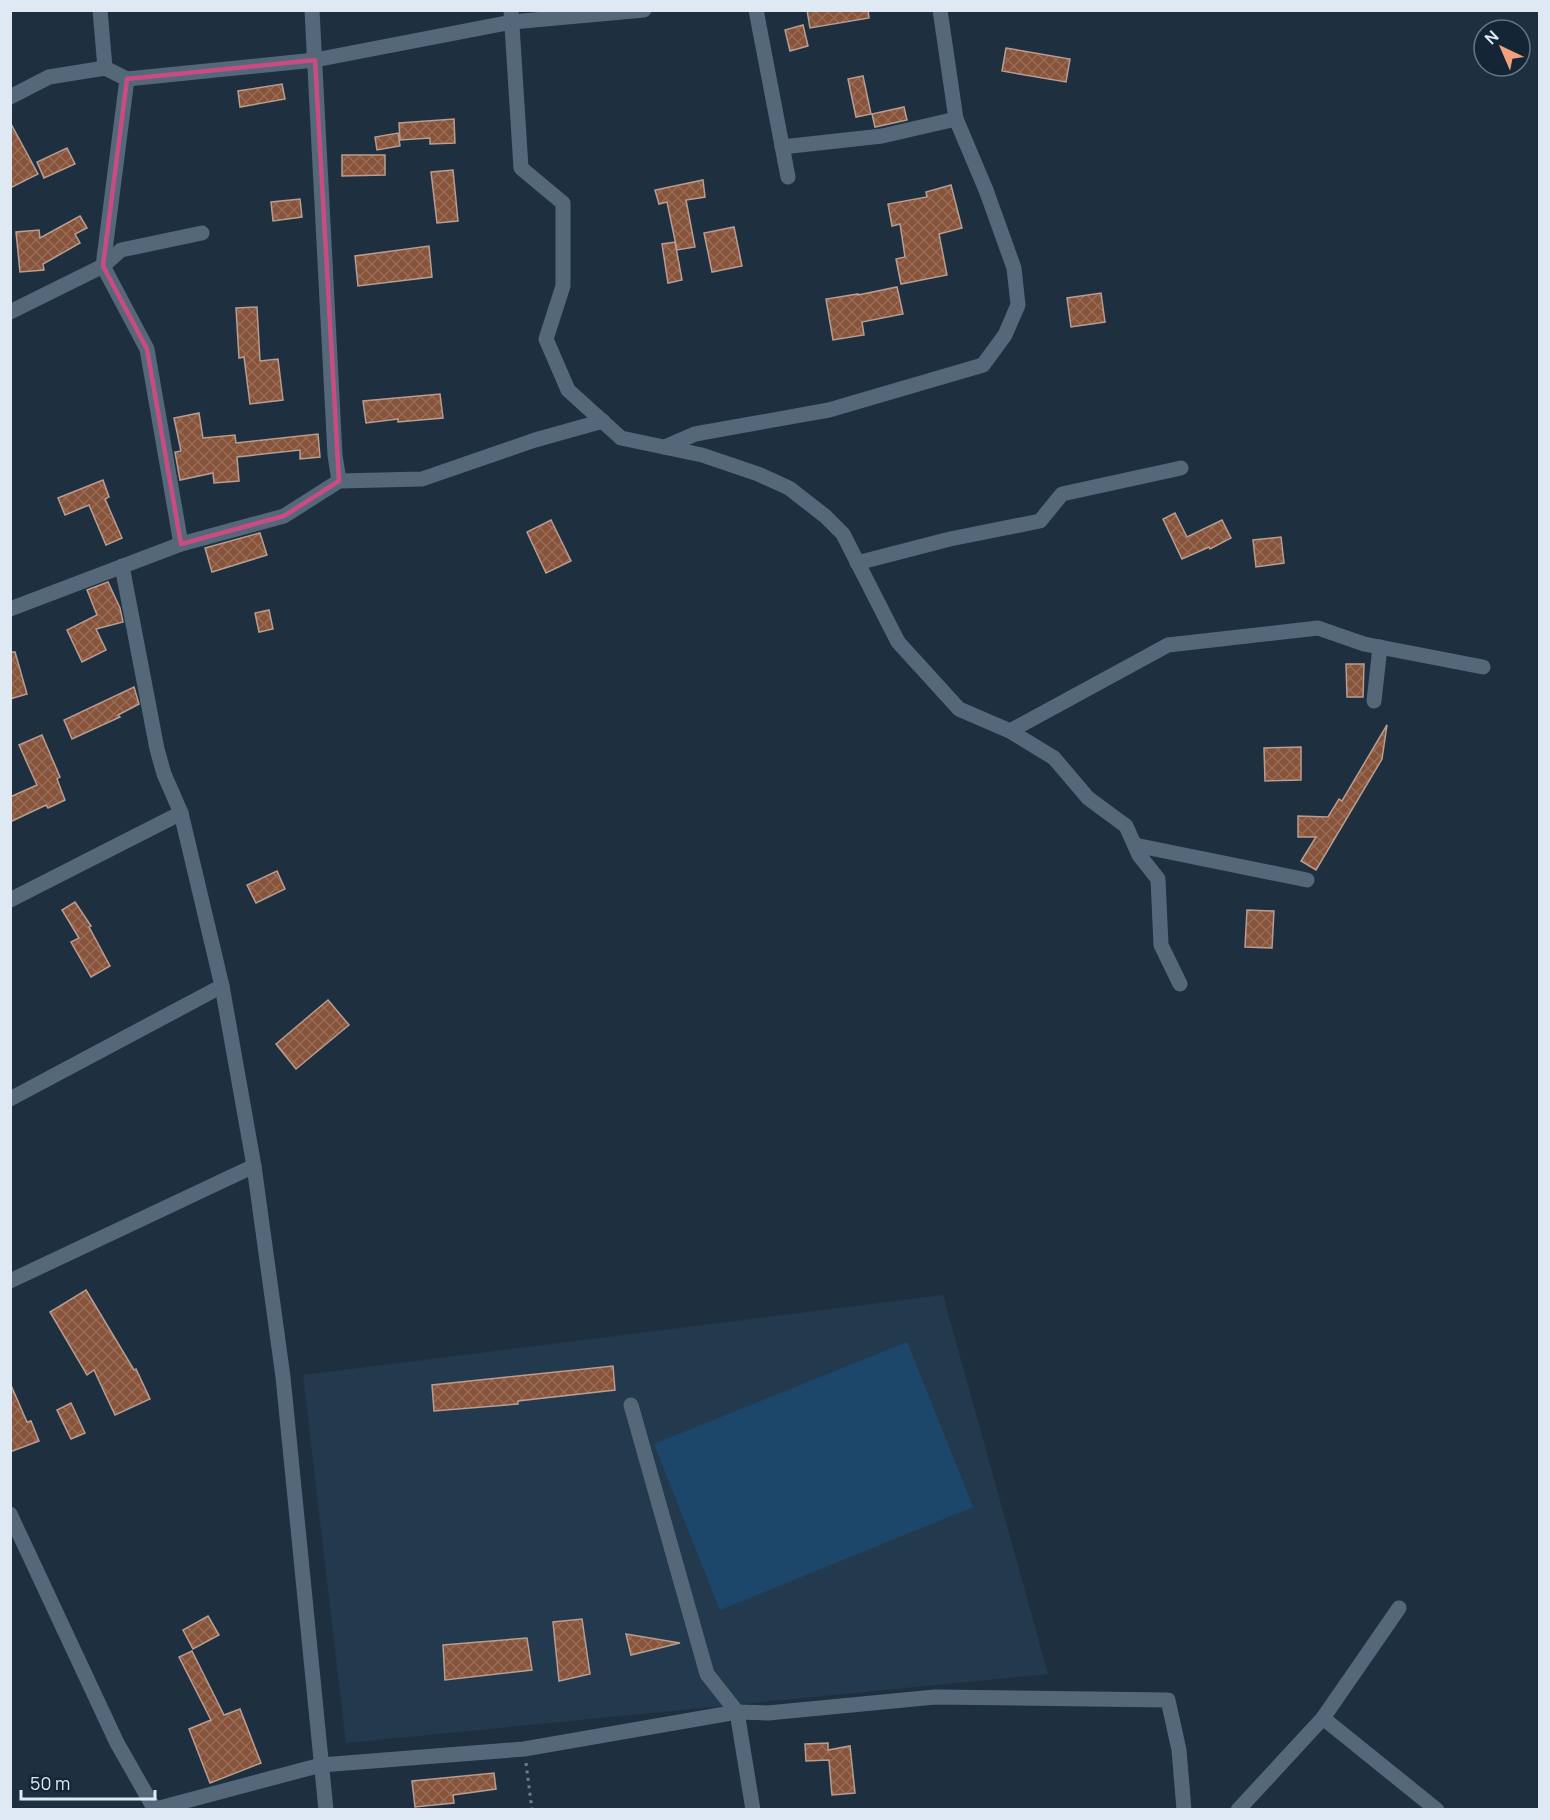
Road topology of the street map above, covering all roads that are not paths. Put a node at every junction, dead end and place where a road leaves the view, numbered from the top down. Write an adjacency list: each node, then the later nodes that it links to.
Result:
1 (100, 10): 8 (street)
2 (312, 10): 7 (street)
3 (645, 10): 6 (street)
4 (756, 10): 12 (street)
5 (940, 10): 11 (street)
6 (511, 16): 7 (street); 17 (street)
7 (315, 60): 9 (street); 20 (street)
8 (105, 68): 9 (street); 10 (street)
9 (127, 79): 15 (street)
10 (10, 97)
11 (956, 119): 12 (street); 18 (street)
12 (782, 147): 13 (street)
13 (788, 177)
14 (202, 233): 15 (street)
15 (103, 266): 16 (street); 21 (street)
16 (10, 312)
17 (603, 422): 18 (street); 20 (street)
18 (664, 447): 22 (street)
19 (1181, 468): 22 (street)
20 (339, 481): 21 (street)
21 (181, 544): 23 (street)
22 (857, 563): 28 (street)
23 (122, 566): 24 (street); 29 (street)
24 (10, 609)
25 (1380, 647): 26 (street); 27 (street); 28 (street)
26 (1482, 667)
27 (1374, 701)
28 (1010, 731): 30 (street)
29 (181, 813): 32 (street); 34 (street)
30 (1135, 845): 31 (street); 33 (street)
31 (1307, 880)
32 (10, 900)
33 (1180, 984)
34 (222, 986): 35 (street); 36 (street)
35 (10, 1099)
36 (254, 1166): 37 (street); 43 (street)
37 (10, 1281)
38 (631, 1405): 41 (street)
39 (10, 1514): 44 (street)
40 (1399, 1608): 42 (street)
41 (737, 1712): 43 (street); 46 (street); 47 (street)
42 (1323, 1718): 48 (street); 49 (street)
43 (321, 1765): 44 (street); 45 (street)
44 (153, 1809)
45 (326, 1809)
46 (753, 1809)
47 (1184, 1809)
48 (1238, 1809)
49 (1437, 1809)

